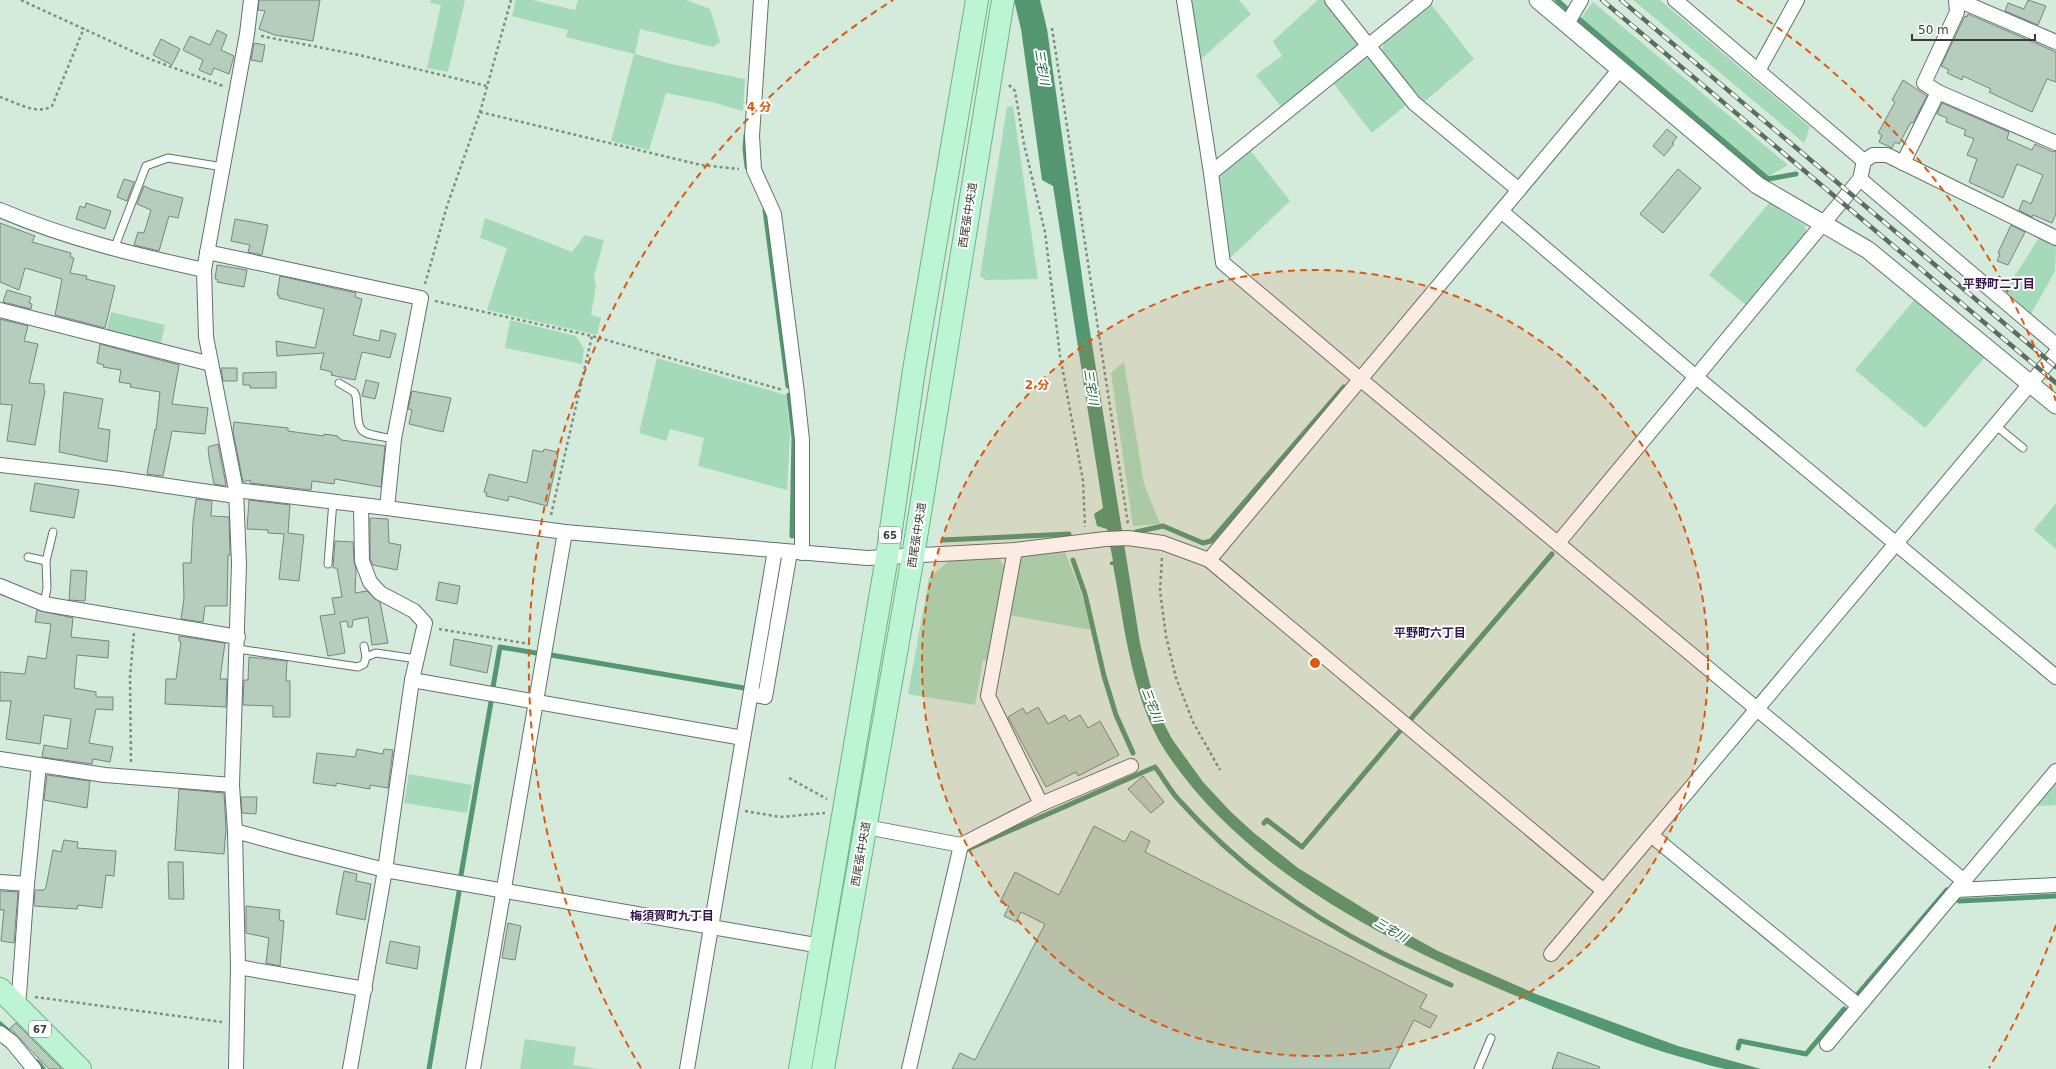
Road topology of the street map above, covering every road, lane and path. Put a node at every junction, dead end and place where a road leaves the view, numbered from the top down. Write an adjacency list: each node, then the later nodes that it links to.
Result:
1 (21, 0): 16 (path)
2 (251, 0): 18 (street)
3 (511, 0): 24 (path)
4 (761, 0): 33 (street)
5 (977, 0): 77 (main road, 65)
6 (1003, 0): 21 (main road, 西尾張中央道 / 65)
7 (1184, 0): 34 (street)
8 (1332, 0): 20 (street)
9 (1425, 0): 20 (street)
10 (1538, 0): 15 (street)
11 (1581, 0): 15 (street)
12 (1675, 0): 23 (street)
13 (1797, 0): 23 (street)
14 (1957, 0): 19 (street); 26 (street)
15 (1567, 24): 22 (street)
16 (84, 28): 25 (path); 27 (path)
17 (1052, 28): 67 (path)
18 (247, 34): 24 (path); 25 (street)
19 (2056, 42)
20 (1369, 46): 34 (street); 36 (street)
21 (992, 66): 68 (path); 75 (main road, 西尾張中央道 / 65)
22 (1620, 69): 36 (street); 39 (street)
23 (1758, 71): 30 (street)
24 (487, 86): 28 (path)
25 (237, 90): 32 (street)
26 (1938, 92): 29 (street); 31 (street)
27 (0, 97)
28 (480, 112): 33 (path); 44 (path)
29 (2056, 144)
30 (1864, 161): 31 (street); 35 (street)
31 (1903, 163): 40 (street)
32 (223, 167): 41 (lane); 42 (street)
33 (754, 170): 54 (street)
34 (1211, 173): 51 (street)
35 (1860, 179): 39 (street); 47 (street)
36 (1518, 190): 38 (street)
37 (0, 210): 41 (street)
38 (1501, 211): 50 (street); 51 (street)
39 (1822, 225): 50 (street); 53 (street)
40 (2056, 238)
41 (114, 250): 43 (street)
42 (207, 252): 43 (street); 44 (street)
43 (204, 270): 49 (street)
44 (421, 298): 46 (path); 57 (street)
45 (0, 310): 49 (street)
46 (592, 336): 54 (path); 64 (path)
47 (2056, 345)
48 (2056, 353): 53 (street)
49 (211, 364): 60 (street)
50 (1696, 377): 70 (street); 71 (street)
51 (1360, 379): 70 (street); 78 (street)
52 (339, 383): 57 (lane)
53 (2030, 383): 55 (street); 56 (street)
54 (797, 392): 74 (street)
55 (2056, 404)
56 (1995, 424): 58 (lane); 71 (street)
57 (394, 439): 63 (street)
58 (2022, 448)
59 (0, 465): 60 (street)
60 (236, 493): 61 (street); 85 (street)
61 (333, 501): 62 (street); 80 (lane)
62 (361, 505): 63 (street); 84 (street)
63 (387, 508): 64 (street)
64 (548, 530): 66 (street)
65 (53, 532): 79 (lane)
66 (565, 532): 72 (street); 87 (street)
67 (1129, 538): 68 (street); 69 (street)
68 (1085, 541): 73 (street)
69 (1163, 543): 78 (street); 99 (path)
70 (1558, 543): 94 (street)
71 (1896, 543): 90 (street); 94 (street)
72 (775, 550): 74 (street); 92 (street)
73 (1016, 550): 75 (street); 104 (street)
74 (796, 552): 77 (street); 92 (street)
75 (913, 556): 77 (street); 107 (main road, 西尾張中央道 / 65)
76 (28, 557): 79 (lane)
77 (887, 557): 106 (main road, 65)
78 (1209, 560): 117 (street)
79 (46, 561): 82 (lane)
80 (328, 564)
81 (0, 586): 82 (street)
82 (44, 604): 83 (street)
83 (135, 621): 85 (street); 101 (path)
84 (424, 627): 87 (path); 89 (street)
85 (238, 643): 88 (lane); 103 (street)
86 (364, 646): 88 (lane)
87 (545, 646): 93 (street)
88 (366, 657): 89 (lane)
89 (417, 659): 91 (street)
90 (2056, 677)
91 (412, 680): 93 (street); 111 (street)
92 (751, 694): 95 (street)
93 (536, 702): 95 (street); 116 (street)
94 (1757, 709): 109 (street); 114 (street)
95 (743, 738): 105 (street)
96 (0, 759): 97 (street)
97 (39, 765): 101 (street); 113 (street)
98 (1131, 766): 104 (street)
99 (1220, 770)
100 (2056, 771): 114 (street)
101 (132, 777): 103 (street)
102 (789, 778): 106 (path)
103 (232, 785): 108 (street)
104 (1041, 804): 110 (street)
105 (731, 809): 106 (path); 118 (street)
106 (844, 812): 119 (main road, 65)
107 (866, 827): 110 (street); 136 (main road, 西尾張中央道 / 65)
108 (235, 830): 111 (street); 121 (street)
109 (1651, 835): 117 (street); 124 (street)
110 (960, 845): 137 (street)
111 (385, 870): 116 (street); 122 (street)
112 (0, 882): 113 (street)
113 (27, 884): 123 (street)
114 (1960, 885): 115 (street); 124 (street)
115 (2056, 885)
116 (503, 891): 118 (street); 133 (street)
117 (1604, 891): 120 (street)
118 (711, 927): 119 (street); 134 (street)
119 (821, 946): 135 (main road, 65)
120 (1551, 954)
121 (238, 967): 122 (street); 125 (street)
122 (365, 989): 132 (street)
123 (11, 996): 125 (path); 130 (main road, 67)
124 (1859, 1006): 128 (street)
125 (237, 1024): 131 (street)
126 (0, 1032): 129 (street)
127 (1491, 1038): 138 (lane)
128 (1827, 1044)
129 (34, 1069)
130 (80, 1069)
131 (236, 1069)
132 (350, 1069)
133 (473, 1069)
134 (687, 1069)
135 (800, 1069)
136 (823, 1069)
137 (909, 1069)
138 (1478, 1069)

